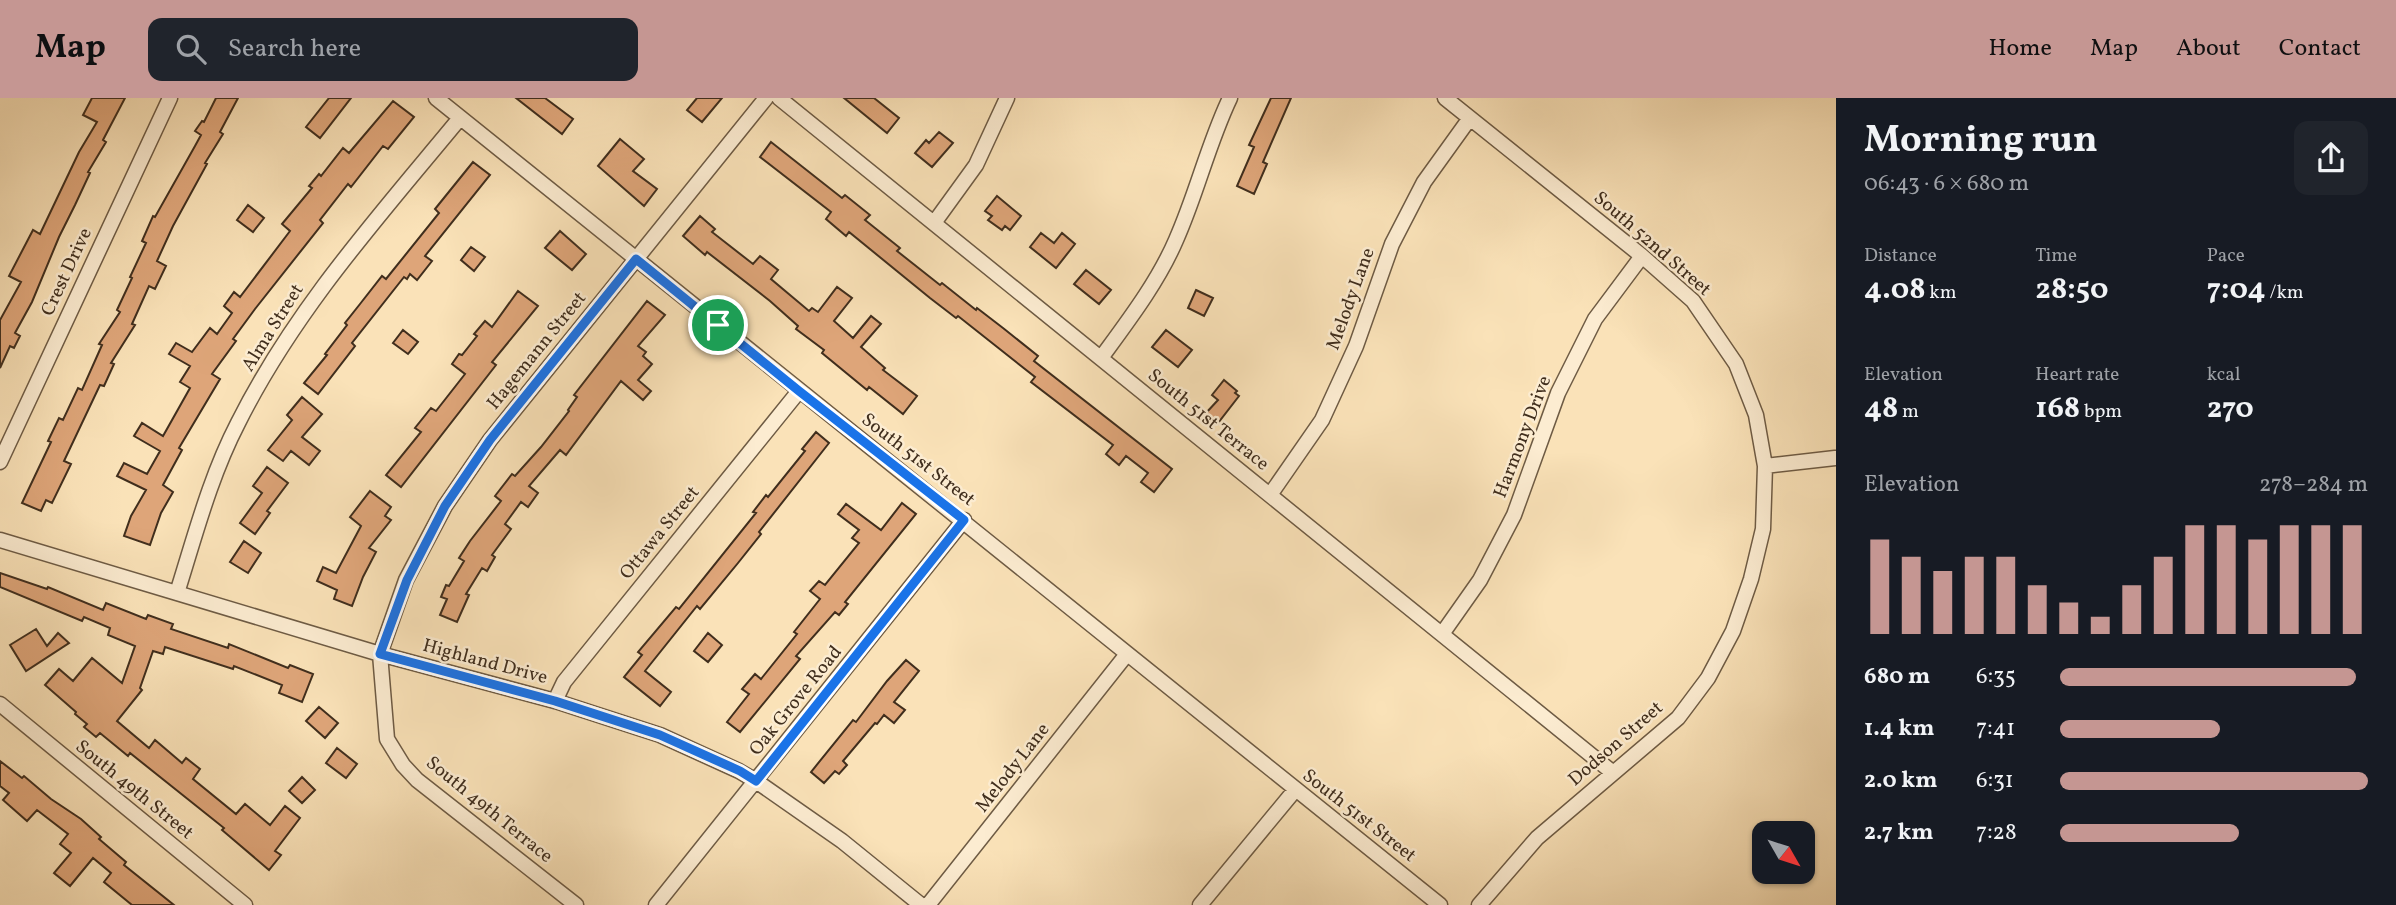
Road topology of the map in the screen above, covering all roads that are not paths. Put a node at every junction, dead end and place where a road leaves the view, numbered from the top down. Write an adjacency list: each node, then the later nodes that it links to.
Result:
1 (170, 98): 16 (street, Crest Drive)
2 (436, 98): 8 (street, South 51st Street)
3 (766, 98): 12 (street, Hagemann Street)
4 (779, 98): 10 (street, South 51st Terrace)
5 (1007, 98): 10 (street)
6 (1230, 98): 13 (street)
7 (1445, 98): 9 (street, South 52nd Street)
8 (460, 118): 12 (street, South 51st Street); 21 (street, Alma Street)
9 (1470, 118): 11 (street, South 52nd Street); 18 (street, Melody Lane)
10 (934, 223): 13 (street, South 51st Terrace)
11 (1642, 256): 17 (street, South 52nd Street); 22 (street, Harmony Drive)
12 (636, 259): 14 (street, South 51st Street); 23 (street, Hagemann Street)
13 (1101, 358): 18 (street, South 51st Terrace)
14 (799, 391): 19 (street, South 51st Street); 25 (street, Ottawa Street)
15 (1836, 455): 17 (street)
16 (0, 461)
17 (1765, 466): 27 (street, Dodson Street)
18 (1270, 495): 22 (street, South 51st Terrace)
19 (964, 520): 24 (street, South 51st Street); 28 (street, Oak Grove Road)
20 (0, 540): 21 (street, Highland Drive)
21 (177, 593): 23 (street, Highland Drive)
22 (1442, 634): 27 (street, South 51st Terrace)
23 (380, 654): 25 (street, Highland Drive); 31 (street, South 49th Terrace)
24 (1127, 654): 29 (street, South 51st Street); 34 (street, Melody Lane)
25 (555, 701): 28 (street, Highland Drive)
26 (0, 704): 30 (street, South 49th Street)
27 (1612, 772): 37 (street, Dodson Street)
28 (756, 781): 32 (street, Oak Grove Road); 33 (street, Highland Drive)
29 (1295, 790): 35 (street); 36 (street, South 51st Street)
30 (245, 905)
31 (576, 905)
32 (656, 905)
33 (921, 905)
34 (928, 905)
35 (1200, 905)
36 (1440, 905)
37 (1479, 905)

